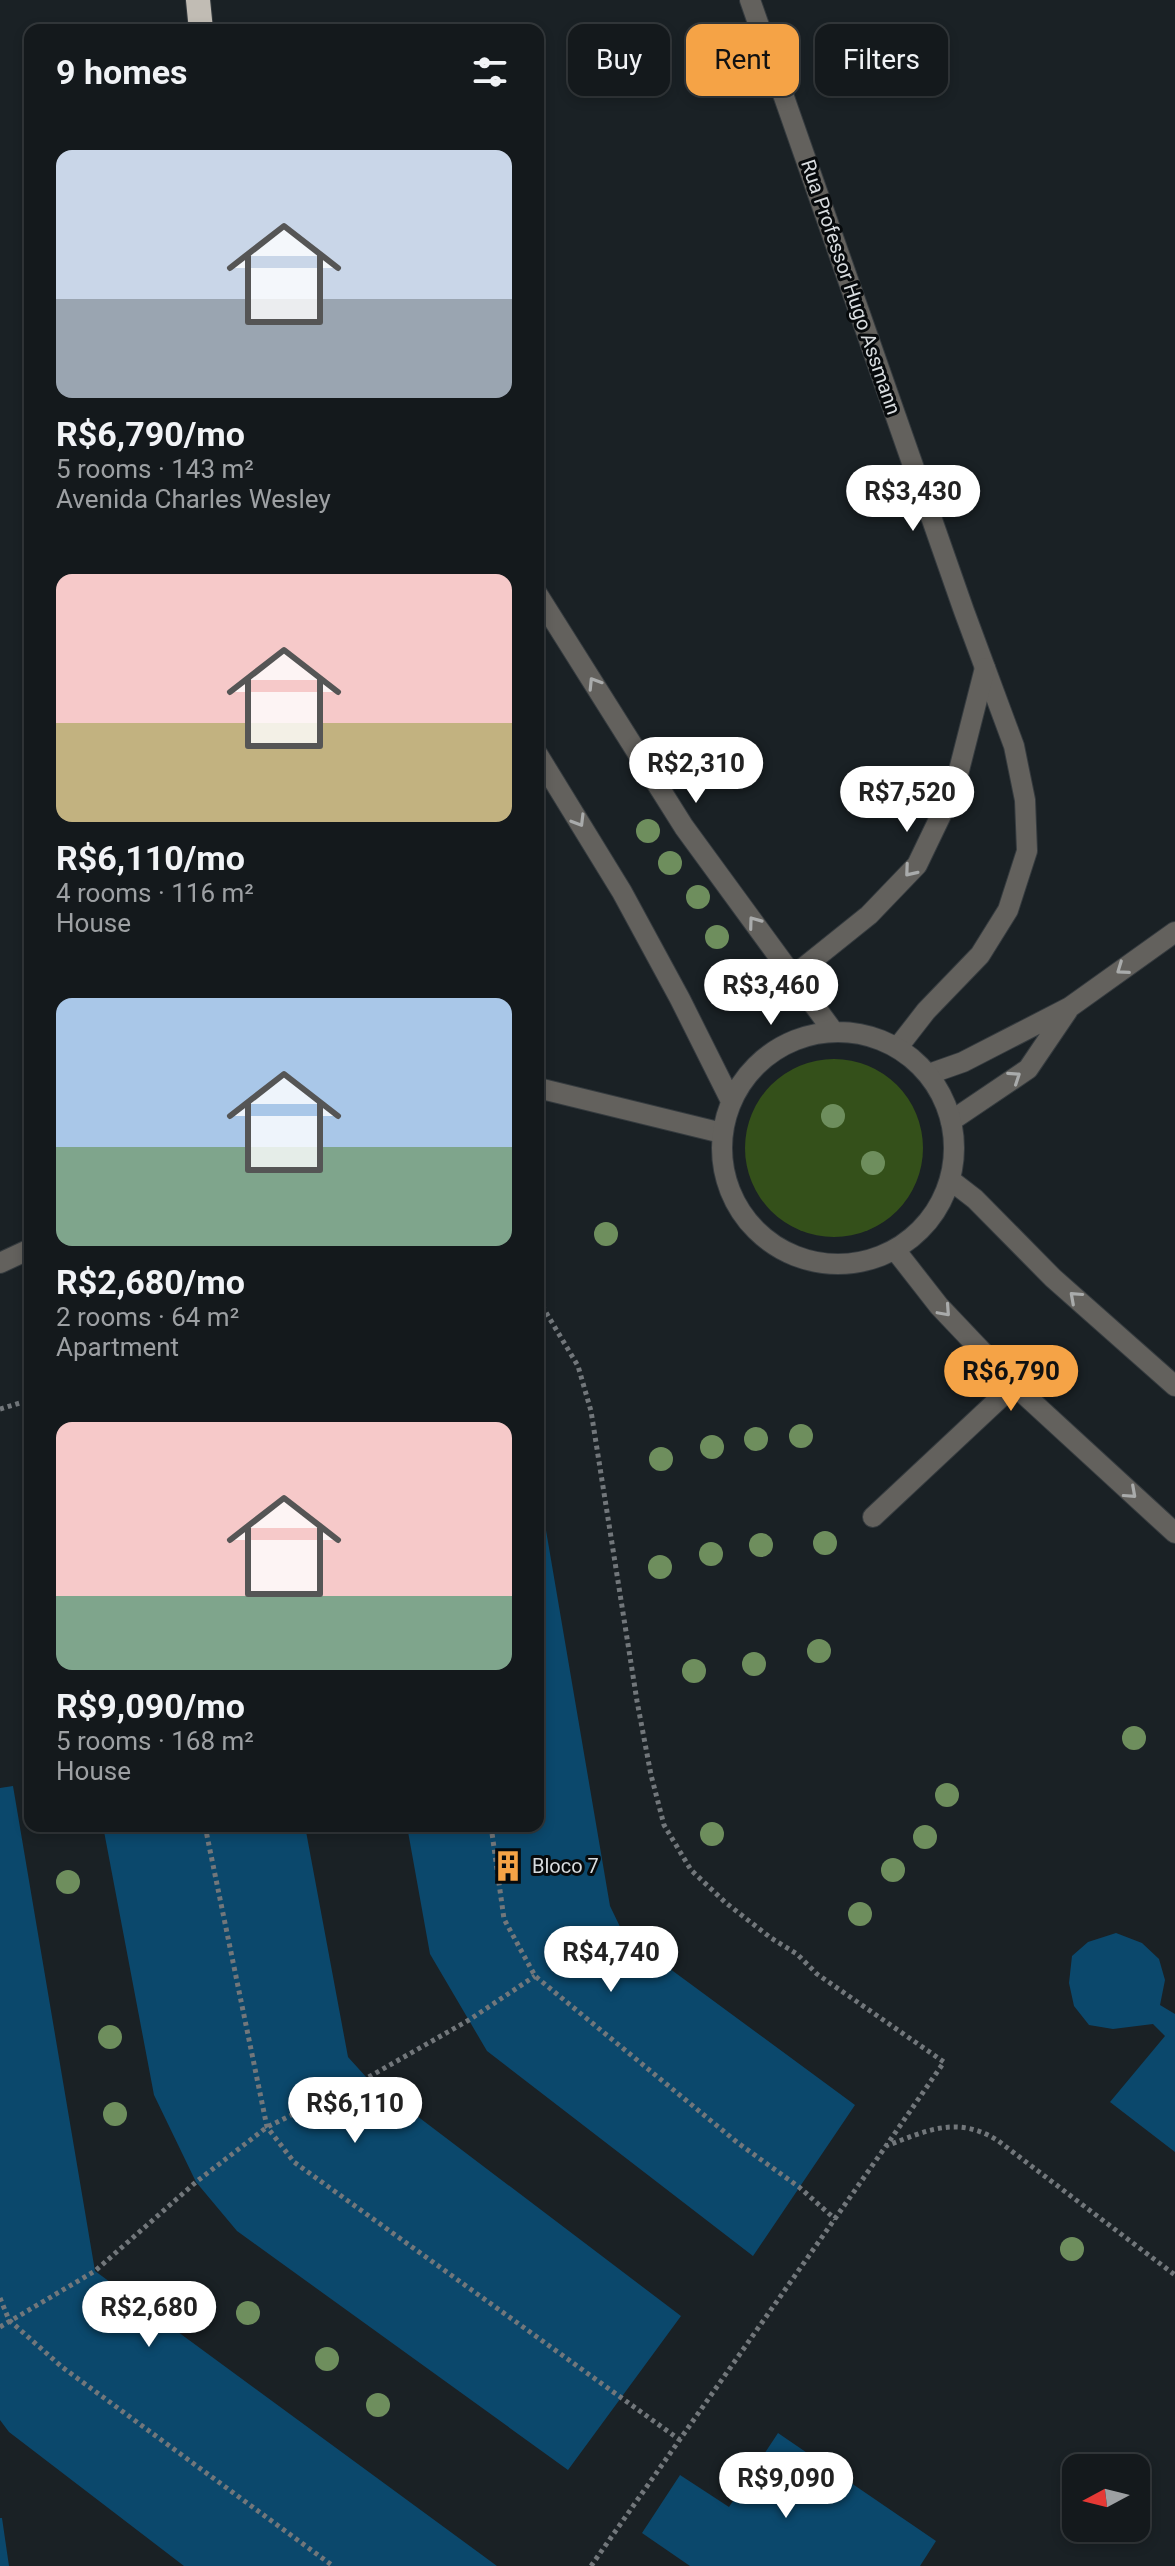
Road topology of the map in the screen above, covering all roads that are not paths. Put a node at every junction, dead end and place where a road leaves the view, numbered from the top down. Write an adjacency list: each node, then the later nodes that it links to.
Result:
1 (188, 0): 4 (street)
2 (198, 0): 5 (highway)
3 (750, 0): 7 (street, Rua Professor Hugo Assmann)
4 (198, 24)
5 (200, 24)
6 (544, 605): 10 (street, one-way to 6)
7 (985, 668): 10 (street, one-way to 10); 13 (street, Rua Professor Hugo Assmann)
8 (544, 765): 16 (street, one-way to 16)
9 (1175, 932): 11 (street, one-way to 11)
10 (793, 976): 12 (street)
11 (1070, 1007): 14 (street); 17 (street, one-way to 11)
12 (833, 1031): 13 (street); 16 (street)
13 (898, 1047): 14 (street)
14 (929, 1074): 17 (street)
15 (544, 1089): 18 (street)
16 (731, 1101): 18 (street)
17 (951, 1121): 19 (street)
18 (722, 1133): 20 (street)
19 (953, 1182): 20 (street); 24 (street, one-way to 19)
20 (896, 1251): 23 (street, one-way to 23)
21 (24, 1252): 22 (street)
22 (0, 1263)
23 (1014, 1385): 25 (street); 26 (street, one-way to 26)
24 (1175, 1386)
25 (873, 1517)
26 (1175, 1533)

